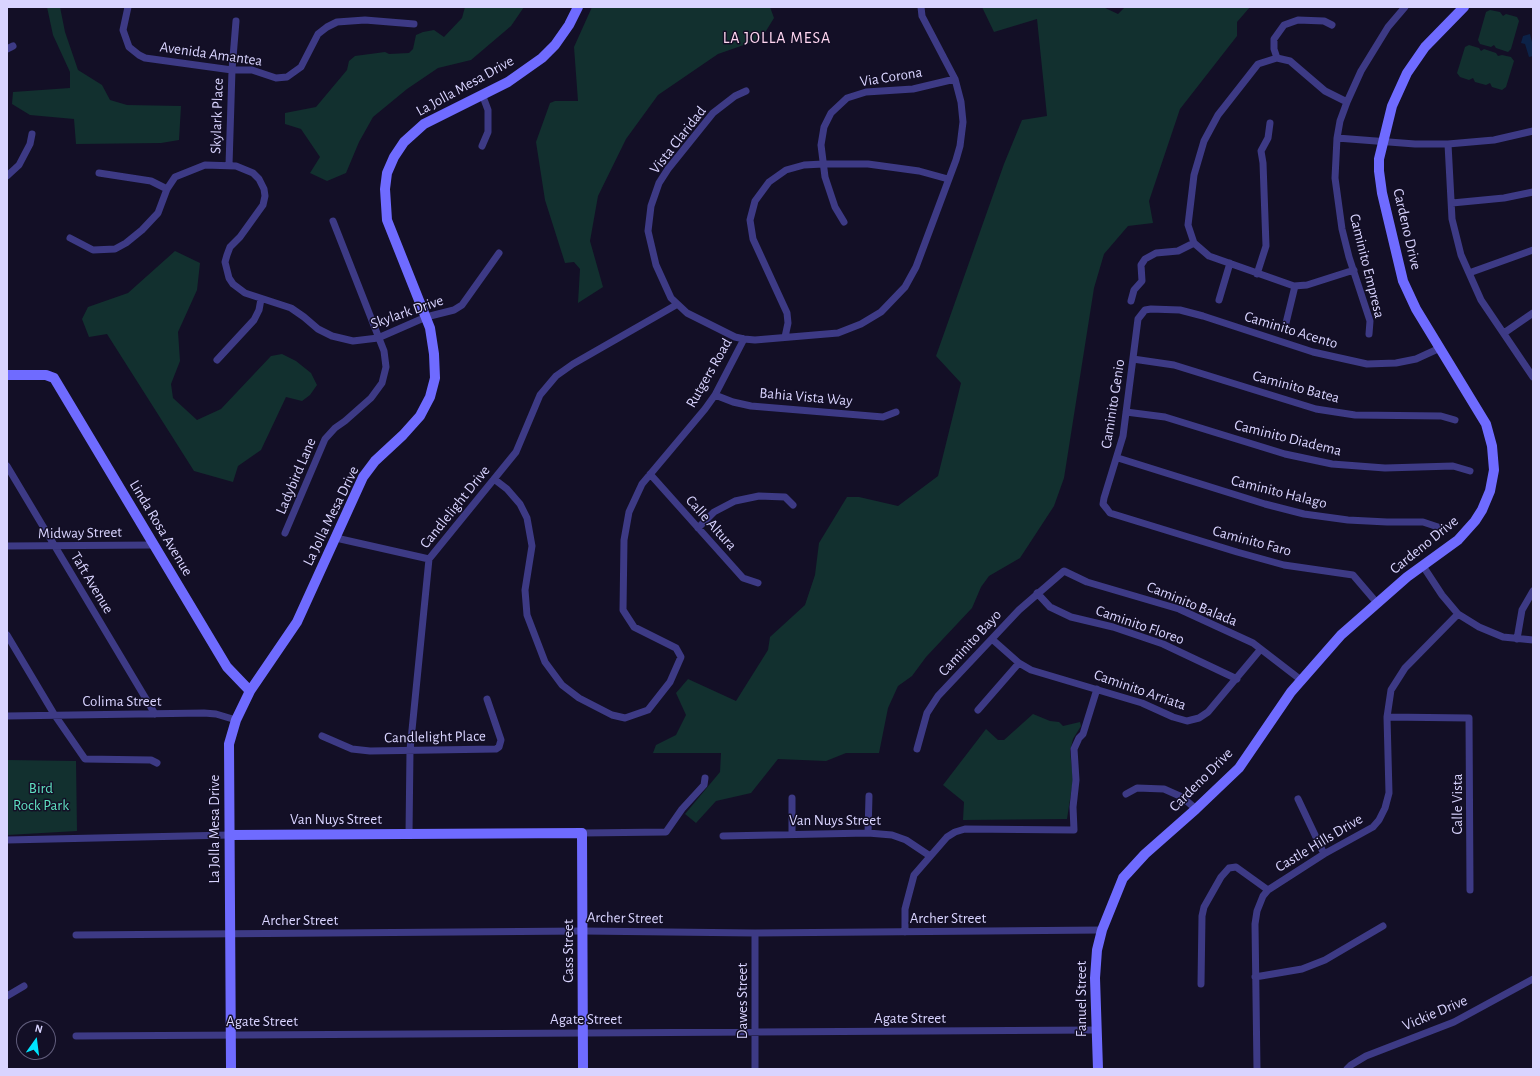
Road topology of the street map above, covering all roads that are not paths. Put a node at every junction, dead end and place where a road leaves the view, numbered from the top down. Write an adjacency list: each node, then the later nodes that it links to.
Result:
1 (128, 7): 10 (street, Avenida Amantea)
2 (578, 7): 13 (street, La Jolla Mesa Drive)
3 (921, 7): 11 (street, Rutgers Road)
4 (1405, 7): 14 (street, Caminito Empresa)
5 (1464, 7): 19 (street, Cardeno Drive)
6 (236, 21): 10 (street, Skylark Place)
7 (414, 24): 10 (street, Avenida Amantea)
8 (1332, 25): 9 (street)
9 (1277, 58): 14 (street); 33 (street)
10 (232, 70): 23 (street, Skylark Place)
11 (955, 79): 22 (street, Via Corona); 26 (street, Rutgers Road)
12 (746, 91): 44 (street, Vista Claridad)
13 (482, 94): 21 (street); 46 (street, La Jolla Mesa Drive)
14 (1347, 102): 18 (street, Caminito Empresa)
15 (1270, 123): 39 (street)
16 (1533, 131): 20 (street)
17 (32, 134): 25 (street)
18 (1337, 138): 19 (street); 37 (street, Caminito Empresa)
19 (1383, 141): 20 (street); 54 (street, Cardeno Drive)
20 (1448, 144): 29 (street)
21 (482, 146)
22 (823, 164): 26 (street); 31 (street, Via Corona); 52 (street)
23 (229, 165): 27 (street, Skylark Drive); 41 (street, Skylark Drive)
24 (99, 173): 27 (street)
25 (7, 176)
26 (948, 179): 52 (street, Rutgers Road)
27 (167, 189): 32 (street, Skylark Drive)
28 (1533, 192): 29 (street)
29 (1452, 203): 38 (street)
30 (333, 221): 51 (street, Ladybird Lane)
31 (844, 222)
32 (70, 238)
33 (1194, 243): 36 (street); 43 (street)
34 (1533, 250): 38 (street)
35 (499, 253): 46 (street, Skylark Drive)
36 (1230, 263): 39 (street); 42 (street)
37 (1354, 270): 40 (street); 50 (street, Caminito Empresa)
38 (1469, 273): 49 (street)
39 (1257, 274): 40 (street)
40 (1295, 286): 48 (street)
41 (261, 299): 51 (street, Skylark Drive); 56 (street)
42 (1219, 300)
43 (1131, 301)
44 (676, 304): 53 (street, Vista Claridad); 67 (street, Candlelight Drive)
45 (1533, 313): 49 (street)
46 (426, 317): 51 (street, Skylark Drive); 73 (street, La Jolla Mesa Drive)
47 (1138, 319): 54 (street, Caminito Acento); 55 (street, Caminito Genio)
48 (1285, 327)
49 (1504, 333): 58 (street)
50 (1369, 334)
51 (378, 338): 72 (street, Ladybird Lane)
52 (785, 338): 53 (street, Rutgers Road)
53 (744, 339): 59 (street, Rutgers Road)
54 (1440, 348): 78 (street, Cardeno Drive)
55 (1133, 358): 61 (street, Caminito Genio); 62 (street, Caminito Batea)
56 (217, 360)
57 (7, 375): 74 (street, Linda Rosa Avenue)
58 (1533, 376)
59 (715, 395): 60 (street, Bahia Vista Way); 66 (street, Rutgers Road)
60 (896, 412)
61 (1126, 412): 63 (street, Caminito Genio); 65 (street, Caminito Diadema)
62 (1455, 420)
63 (1118, 458): 69 (street, Caminito Genio); 70 (street, Caminito Halago)
64 (7, 466): 76 (street, Taft Avenue)
65 (1470, 471)
66 (650, 474): 67 (street, Rutgers Road); 71 (street, Calle Altura)
67 (494, 479): 77 (street, Candlelight Drive)
68 (792, 505): 71 (street)
69 (1110, 513): 83 (street, Caminito Faro)
70 (1438, 527)
71 (698, 528): 80 (street, Calle Altura)
72 (285, 533)
73 (336, 538): 77 (street); 94 (street, La Jolla Mesa Drive)
74 (154, 545): 76 (street, Midway Street); 94 (street, Linda Rosa Avenue)
75 (7, 546): 76 (street, Midway Street)
76 (55, 546): 98 (street, Taft Avenue)
77 (429, 559): 104 (street, Candlelight Drive)
78 (1423, 566): 83 (street, Cardeno Drive); 84 (street)
79 (1064, 571): 82 (street, Caminito Bayo); 89 (street, Caminito Balada)
80 (758, 583)
81 (1533, 591): 86 (street)
82 (1037, 593): 87 (street, Caminito Bayo); 91 (street, Caminito Floreo)
83 (1377, 604): 92 (street, Cardeno Drive)
84 (1458, 614): 86 (street); 100 (street, Castle Hills Drive)
85 (7, 635): 97 (street)
86 (1517, 639): 88 (street)
87 (993, 640): 90 (street, Caminito Arriata); 103 (street, Caminito Bayo)
88 (1533, 640)
89 (1260, 650): 91 (street, Caminito Arriata); 92 (street, Caminito Balada)
90 (1019, 663): 93 (street, Caminito Arriata); 96 (street)
91 (1237, 679): 93 (street, Caminito Arriata)
92 (1301, 680): 111 (street, Cardeno Drive)
93 (1096, 689): 120 (street)
94 (250, 691): 101 (street, La Jolla Mesa Drive)
95 (487, 699): 104 (street, Candlelight Place)
96 (978, 710)
97 (54, 714): 98 (street, Colima Street); 99 (street, Colima Street); 105 (street)
98 (155, 714): 101 (street, Colima Street)
99 (7, 716)
100 (1388, 717): 119 (street, Castle Hills Drive); 122 (street, Calle Vista)
101 (236, 720): 114 (street, La Jolla Mesa Drive)
102 (322, 736): 104 (street, Candlelight Place)
103 (917, 748)
104 (410, 750): 115 (street, Candlelight Drive)
105 (157, 763)
106 (705, 778): 112 (street, Van Nuys Street)
107 (1126, 794): 111 (street)
108 (869, 796): 113 (street)
109 (792, 798): 116 (street)
110 (1298, 799): 119 (street)
111 (1196, 809): 124 (street, Cardeno Drive)
112 (582, 833): 115 (street, Van Nuys Street); 125 (street, Cass Street)
113 (868, 833): 116 (street, Van Nuys Street); 120 (street, Van Nuys Street)
114 (230, 834): 115 (street, Van Nuys Street); 118 (street, Van Nuys Street); 128 (street, La Jolla Mesa Drive)
115 (409, 834)
116 (792, 834): 117 (street, Van Nuys Street)
117 (723, 836)
118 (7, 840)
119 (1324, 854): 121 (street, Castle Hills Drive)
120 (930, 856): 126 (street)
121 (1268, 890): 130 (street, Castle Hills Drive); 132 (street)
122 (1470, 890)
123 (1383, 926): 130 (street)
124 (1102, 930): 126 (street, Archer Street); 135 (street, Fanuel Street)
125 (584, 931): 127 (street, Archer Street); 128 (street, Archer Street); 137 (street, Cass Street)
126 (906, 932): 127 (street, Archer Street)
127 (755, 933): 136 (street, Dawes Street)
128 (230, 934): 129 (street, Archer Street); 138 (street, La Jolla Mesa Drive)
129 (76, 935)
130 (1256, 977): 144 (street, Castle Hills Drive)
131 (1533, 979): 145 (street, Vickie Drive)
132 (1201, 984)
133 (24, 986): 134 (street)
134 (7, 996)
135 (1096, 1030): 136 (street, Agate Street); 143 (street, Fanuel Street)
136 (754, 1031): 137 (street, Agate Street); 142 (street, Dawes Street)
137 (583, 1032): 138 (street, Agate Street); 141 (street, Cass Street)
138 (230, 1035): 139 (street, Agate Street); 140 (street, La Jolla Mesa Drive)
139 (76, 1036)
140 (230, 1069)
141 (583, 1069)
142 (755, 1069)
143 (1098, 1069)
144 (1256, 1069)
145 (1347, 1069)

